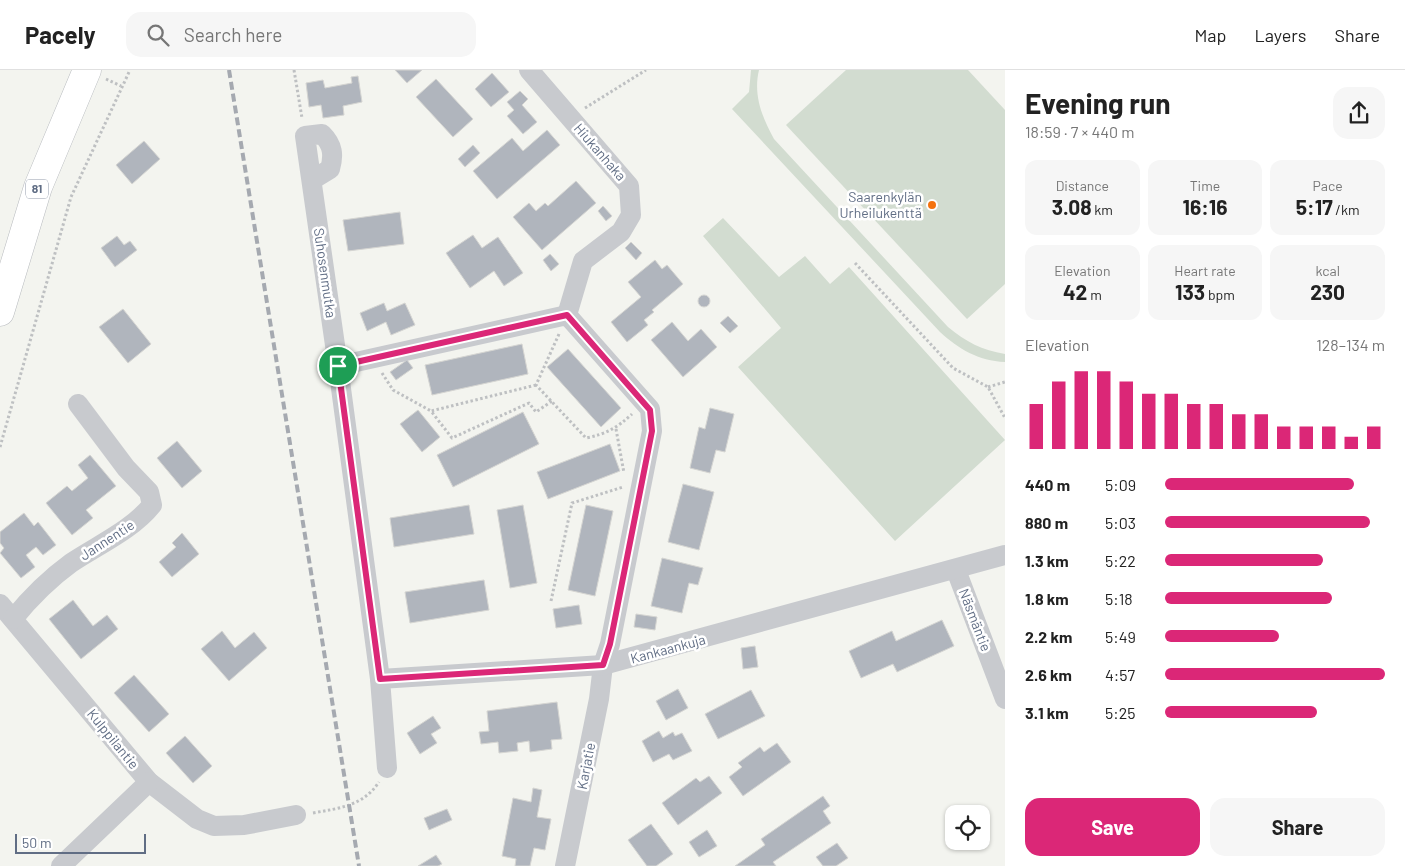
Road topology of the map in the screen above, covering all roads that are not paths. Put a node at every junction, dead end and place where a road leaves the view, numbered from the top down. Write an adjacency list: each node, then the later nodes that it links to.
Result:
1 (529, 70): 5 (street, Hiukanhaka)
2 (93, 73): 4 (main road, 81)
3 (305, 136): 6 (street, Suhosenmutka)
4 (0, 312)
5 (567, 315): 6 (street); 11 (street)
6 (338, 366): 12 (street, Suhosenmutka)
7 (78, 404): 10 (street, Jannentie)
8 (1005, 555): 9 (street, Kankaankuja)
9 (956, 570): 11 (street, Kankaankuja); 13 (street, Näsmäntie)
10 (6, 611): 15 (street, Kulppilantie)
11 (603, 665): 12 (street, Kankaankuja); 18 (street, Karjatie)
12 (380, 679): 14 (street)
13 (1005, 699)
14 (387, 768)
15 (148, 782): 16 (street); 17 (street, Kulppilantie)
16 (296, 816)
17 (69, 864)
18 (566, 866)

